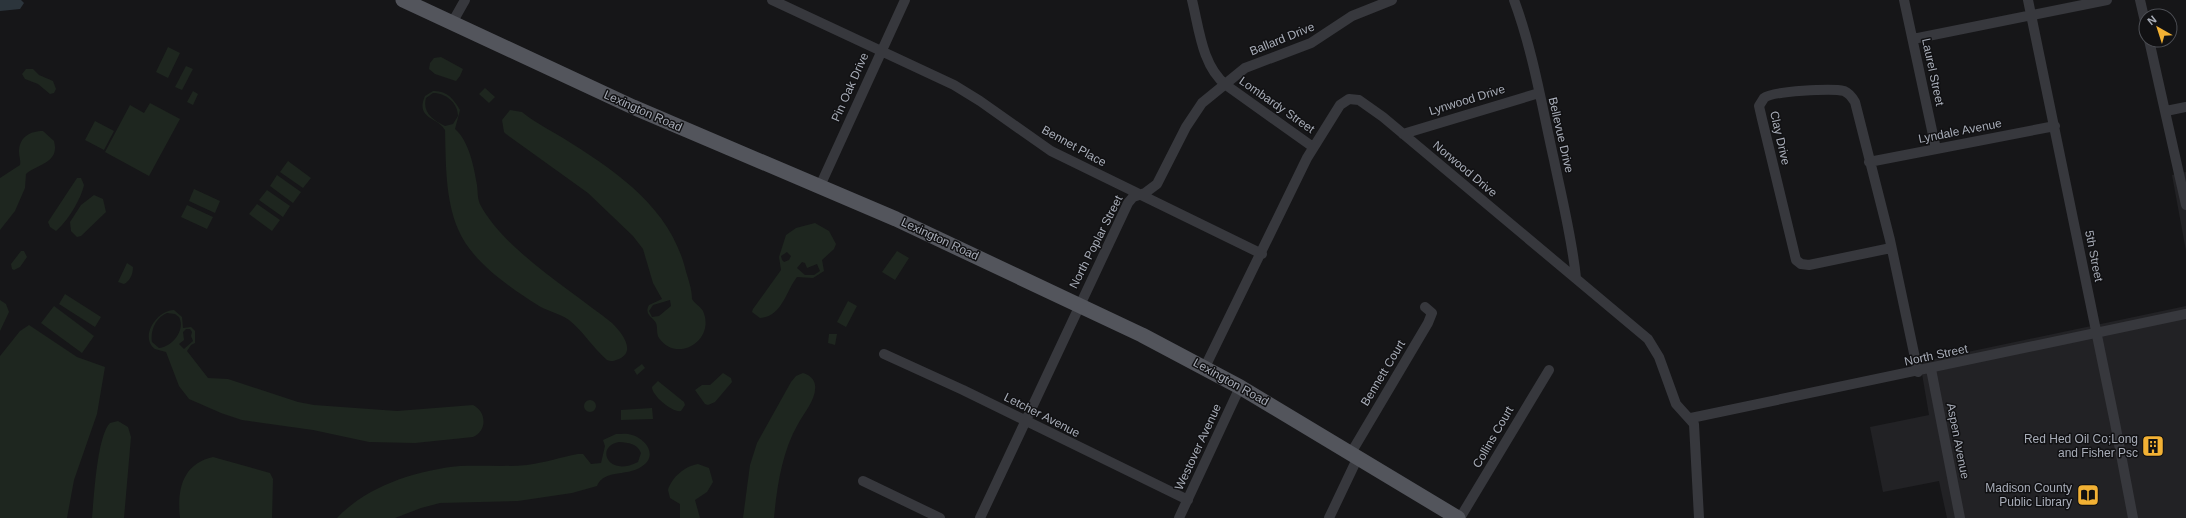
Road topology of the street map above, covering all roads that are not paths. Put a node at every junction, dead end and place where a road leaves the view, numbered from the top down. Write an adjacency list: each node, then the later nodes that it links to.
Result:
1 (403, 0): 12 (main road, Lexington Road)
2 (465, 0): 12 (street)
3 (772, 0): 15 (street, Bennet Place)
4 (905, 0): 15 (street, Pin Oak Drive)
5 (1192, 0): 16 (street, Lombardy Street)
6 (1392, 0): 16 (street, Ballard Drive)
7 (1515, 0): 17 (street, Bellevue Drive)
8 (1904, 0): 13 (street, Laurel Street)
9 (2028, 0): 11 (street, 5th Street)
10 (2108, 0): 11 (street)
11 (2031, 15): 13 (street); 20 (street, 5th Street)
12 (452, 23): 25 (main road, Lexington Road)
13 (1913, 39): 23 (street, Laurel Street)
14 (2152, 48): 19 (street)
15 (880, 51): 25 (street, Pin Oak Drive); 26 (street, Bennet Place)
16 (1226, 85): 22 (street, Lombardy Street); 26 (street, North Poplar Street)
17 (1539, 93): 21 (street, Lynwood Drive); 30 (street, Bellevue Drive)
18 (2186, 107): 19 (street)
19 (2166, 111): 27 (street)
20 (2054, 126): 23 (street, Lyndale Avenue); 34 (street, 5th Street)
21 (1403, 134): 22 (street, Norwood Drive); 30 (street, Norwood Drive)
22 (1313, 147): 29 (street, Norwood Drive)
23 (1936, 149): 24 (street, Lyndale Avenue)
24 (1869, 162): 28 (street, Clay Drive); 28 (street, Clay Drive)
25 (820, 186): 31 (main road, Lexington Road)
26 (1139, 195): 29 (street, Bennet Place); 31 (street, North Poplar Street)
27 (2186, 205)
28 (1891, 248): 39 (street, Clay Drive)
29 (1262, 254): 36 (street, Norwood Drive)
30 (1576, 278): 41 (street, Norwood Drive)
31 (1080, 304): 36 (main road, Lexington Road); 42 (street, North Poplar Street)
32 (1425, 307): 43 (street, Bennett Court)
33 (2186, 314): 34 (street, North Street)
34 (2096, 334): 37 (street, North Street); 53 (street, 5th Street)
35 (884, 354): 42 (street, Letcher Avenue)
36 (1205, 367): 40 (main road, Lexington Road)
37 (1932, 369): 39 (street, North Street); 52 (street, Aspen Avenue)
38 (1549, 370): 50 (street, Collins Court)
39 (1918, 372): 41 (street, North Street)
40 (1240, 387): 43 (main road, Lexington Road); 45 (street, Westover Avenue)
41 (1691, 418): 51 (street)
42 (1026, 422): 45 (street, Letcher Avenue); 47 (street, North Poplar Street)
43 (1355, 455): 49 (street); 50 (main road, Lexington Road)
44 (863, 481): 46 (street)
45 (1188, 500): 48 (street, Westover Avenue)
46 (940, 518)
47 (980, 518)
48 (1179, 518)
49 (1329, 518)
50 (1459, 518)
51 (1699, 518)
52 (1960, 518)
53 (2133, 518)

